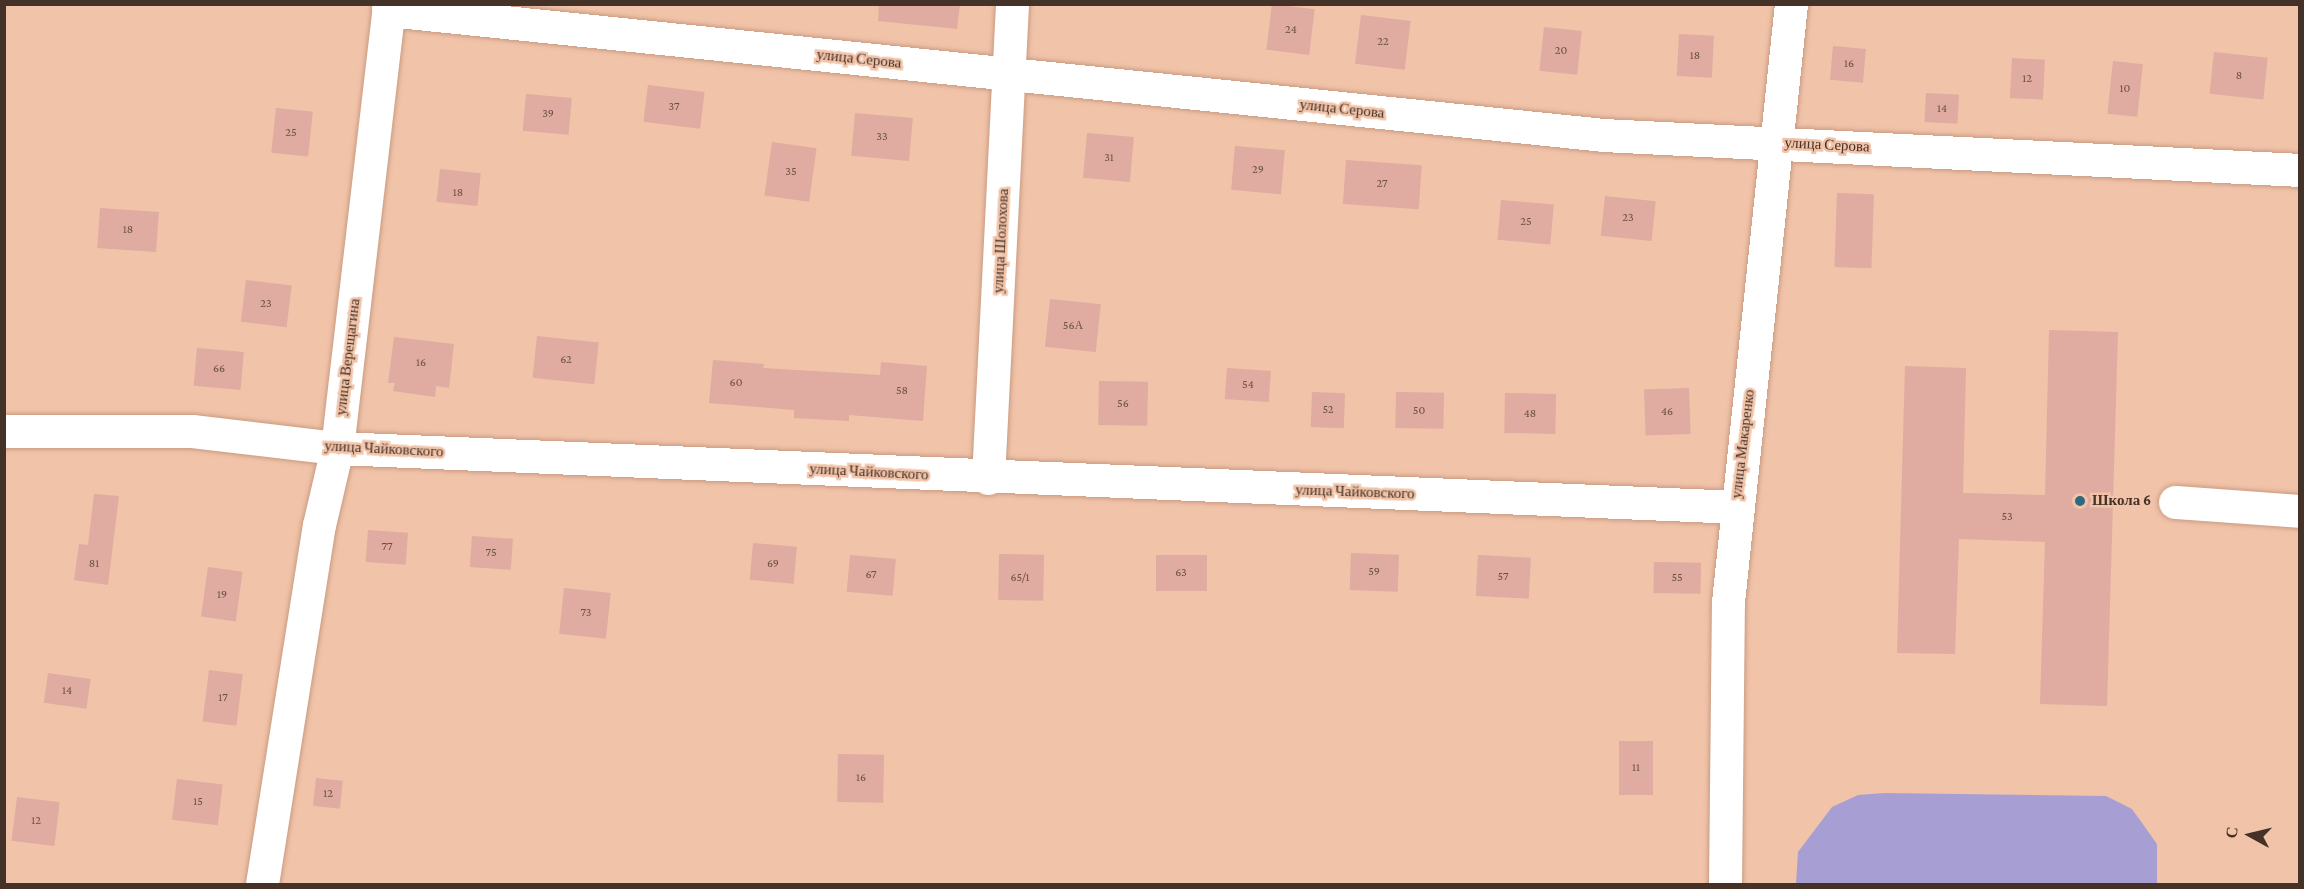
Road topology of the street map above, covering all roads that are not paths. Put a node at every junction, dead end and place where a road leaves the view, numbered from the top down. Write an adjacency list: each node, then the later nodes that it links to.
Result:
1 (1012, 4): 4 (street, улица Шолохова)
2 (1791, 4): 5 (street, улица Макаренко)
3 (388, 7): 4 (street, улица Серова); 8 (street, улица Верещагина)
4 (1009, 75): 5 (street, улица Серова); 9 (street, улица Шолохова)
5 (1778, 142): 6 (street, улица Серова); 11 (street, улица Макаренко)
6 (2300, 170)
7 (4, 431): 8 (street, улица Чайковского)
8 (337, 448): 9 (street, улица Чайковского); 13 (street, улица Верещагина)
9 (988, 478): 11 (street, улица Чайковского)
10 (2175, 502): 12 (street)
11 (1736, 507): 14 (street, улица Макаренко)
12 (2300, 512)
13 (262, 885)
14 (1725, 885)

